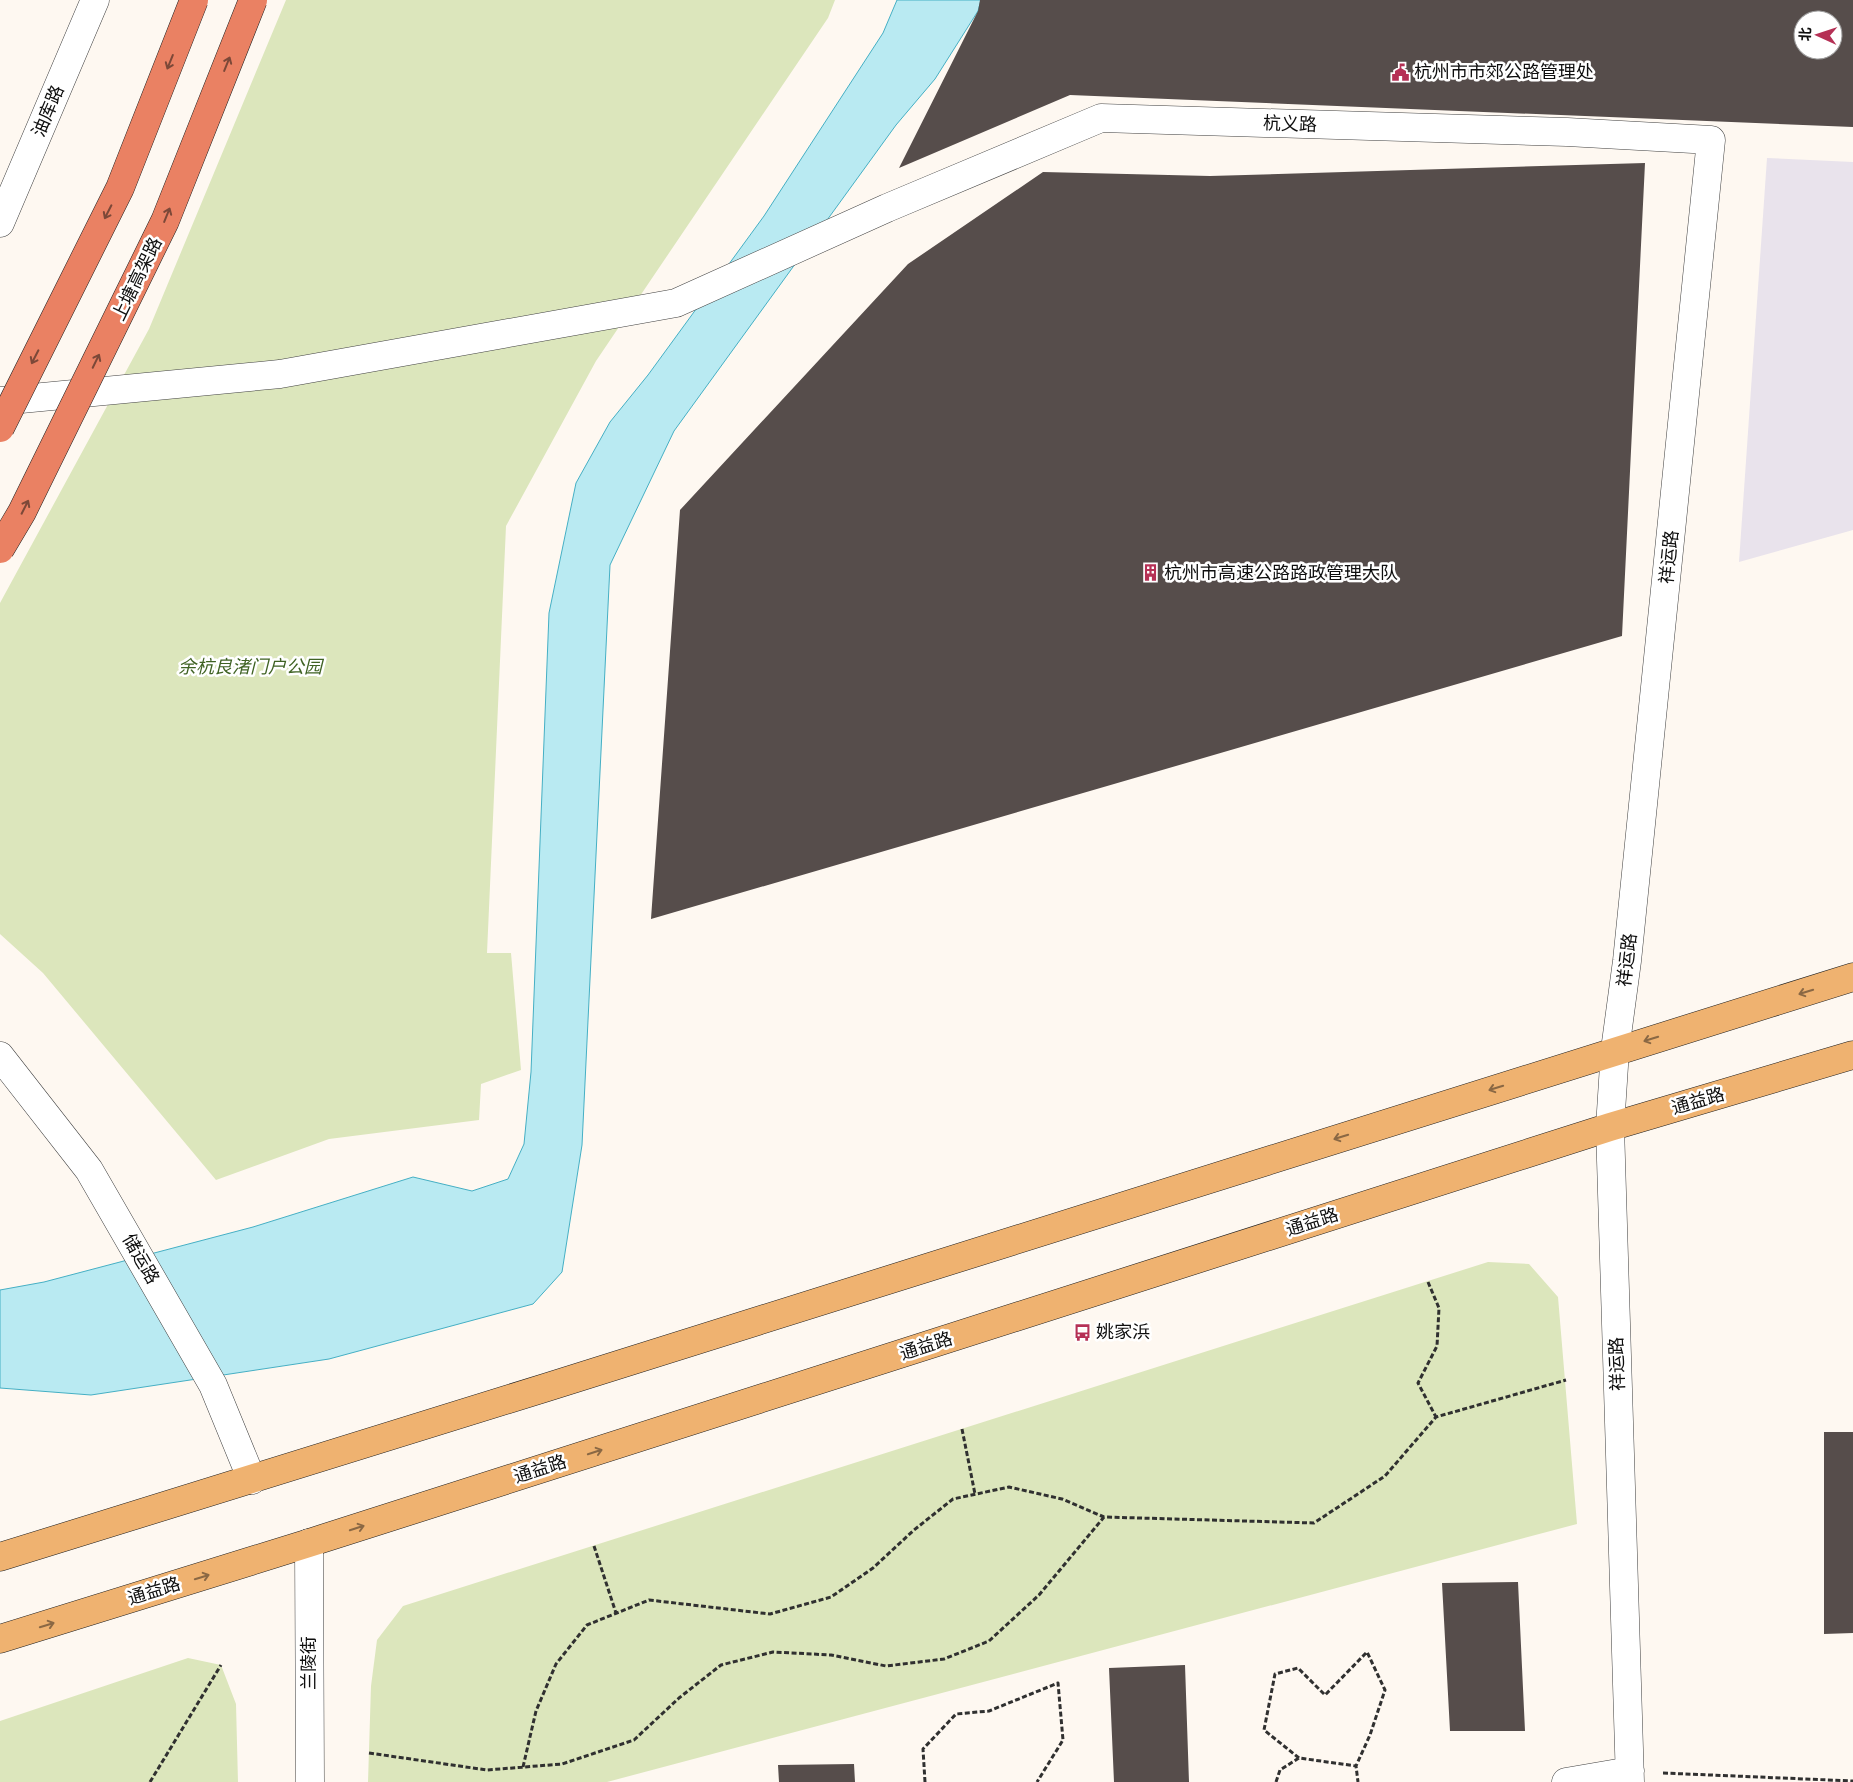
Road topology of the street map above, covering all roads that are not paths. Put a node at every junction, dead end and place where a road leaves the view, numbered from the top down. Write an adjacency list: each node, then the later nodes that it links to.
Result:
1 (95, 0): 5 (street, 油库路)
2 (194, 0): 7 (highway, one-way to 7, bridge)
3 (253, 0): 8 (highway, 上塘高架路, one-way to 3, bridge)
4 (1712, 140): 6 (street, 杭义路); 10 (street, 祥运路)
5 (0, 223)
6 (0, 401)
7 (0, 428)
8 (0, 549)
9 (1853, 978): 10 (main road, one-way to 10)
10 (1615, 1050): 13 (street, 祥运路); 14 (main road, one-way to 14)
11 (1853, 1055): 13 (main road, 通益路)
12 (0, 1056): 14 (street, 储运路)
13 (1610, 1127): 15 (main road, 通益路, one-way to 13); 18 (street, 祥运路)
14 (252, 1480): 16 (main road)
15 (309, 1543): 17 (main road, 通益路, one-way to 15); 19 (street, 兰陵街)
16 (0, 1557)
17 (0, 1639)
18 (1630, 1777): 20 (street)
19 (310, 1782)
20 (1566, 1782)

